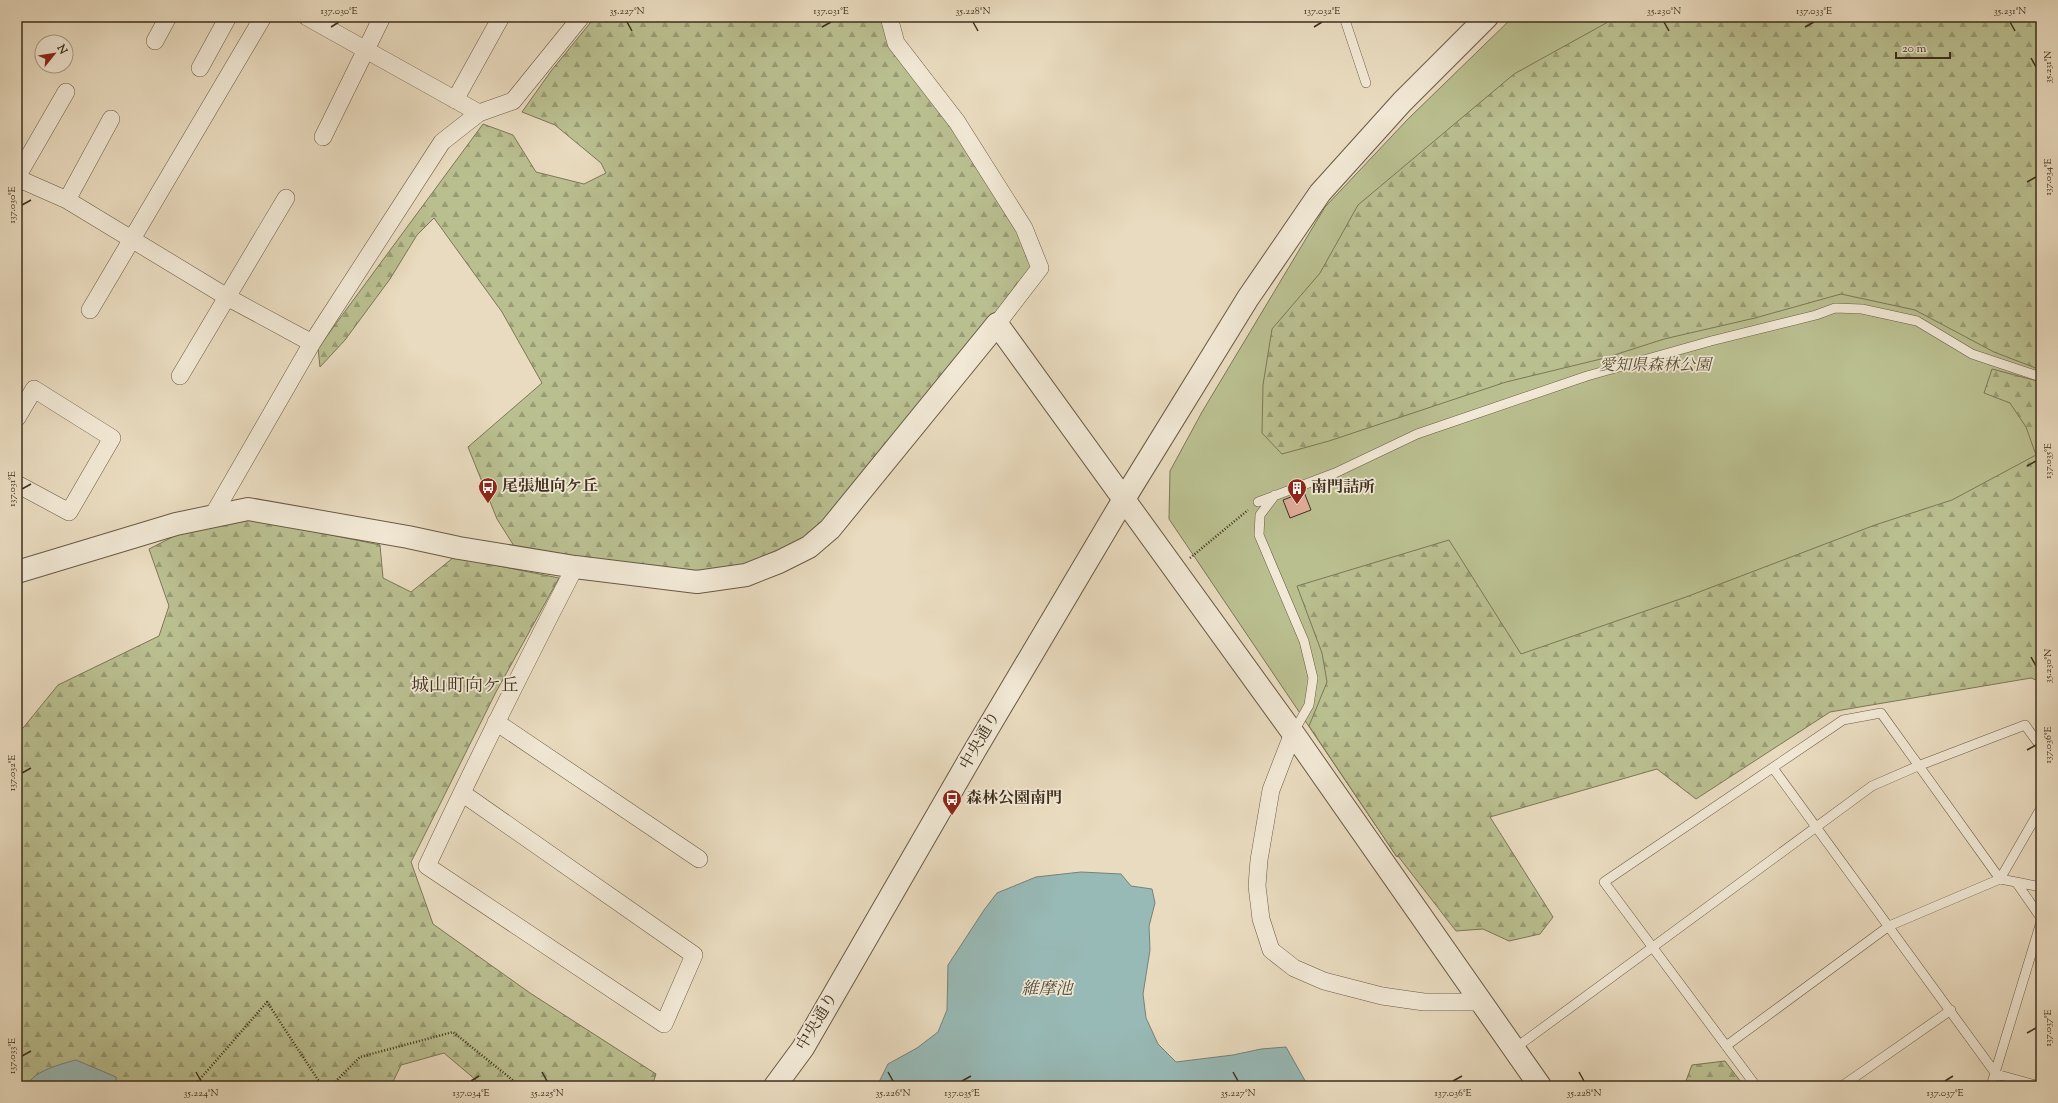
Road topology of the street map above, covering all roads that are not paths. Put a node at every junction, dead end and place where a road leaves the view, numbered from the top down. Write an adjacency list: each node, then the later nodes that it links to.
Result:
1 (168, 17): 11 (street)
2 (228, 17): 13 (street)
3 (263, 17): 23 (street)
4 (307, 17): 12 (street)
5 (382, 17): 12 (street)
6 (501, 17): 16 (street)
7 (581, 17): 17 (street)
8 (889, 17): 26 (street)
9 (1344, 17): 14 (lane)
10 (1487, 17): 33 (street, 中央通り)
11 (155, 41)
12 (365, 49): 16 (street); 19 (street)
13 (200, 68)
14 (1366, 83)
15 (66, 92): 20 (street)
16 (455, 100): 17 (street)
17 (479, 113): 27 (street)
18 (111, 119): 22 (street)
19 (323, 137)
20 (17, 177): 22 (street)
21 (286, 198): 24 (street)
22 (67, 200): 23 (street)
23 (132, 240): 24 (street); 25 (street)
24 (227, 297): 27 (street); 28 (street)
25 (90, 310)
26 (997, 324): 33 (street); 36 (street)
27 (312, 343): 35 (street)
28 (180, 376)
29 (2041, 377): 32 (lane)
30 (17, 418): 31 (street)
31 (17, 484)
32 (1275, 495): 34 (lane); 39 (lane)
33 (1124, 499): 39 (street); 59 (street, 中央通り)
34 (1258, 502)
35 (213, 515): 36 (street); 37 (street)
36 (575, 567): 38 (street)
37 (17, 572)
38 (496, 722): 43 (street); 46 (street)
39 (1293, 733): 54 (street); 54 (street)
40 (2041, 747): 41 (lane)
41 (1918, 766): 42 (lane); 45 (lane); 47 (lane)
42 (1773, 768): 45 (lane); 53 (lane)
43 (462, 793): 43 (street)
44 (2041, 808): 47 (lane)
45 (1817, 827): 52 (lane); 53 (lane)
46 (699, 859)
47 (2000, 879): 48 (lane); 52 (lane)
48 (2016, 882): 49 (lane); 50 (lane)
49 (2041, 887)
50 (2041, 918)
51 (2041, 922): 58 (lane)
52 (1889, 926): 55 (lane); 56 (lane)
53 (1652, 947): 56 (lane); 57 (lane)
54 (1481, 1002): 57 (street)
55 (1951, 1010): 58 (lane); 62 (lane)
56 (1726, 1046): 61 (lane)
57 (1514, 1050): 60 (street)
58 (1996, 1074): 63 (lane); 64 (lane)
59 (776, 1086)
60 (1540, 1086)
61 (1756, 1086)
62 (1842, 1086)
63 (1992, 1086)
64 (2039, 1086)

